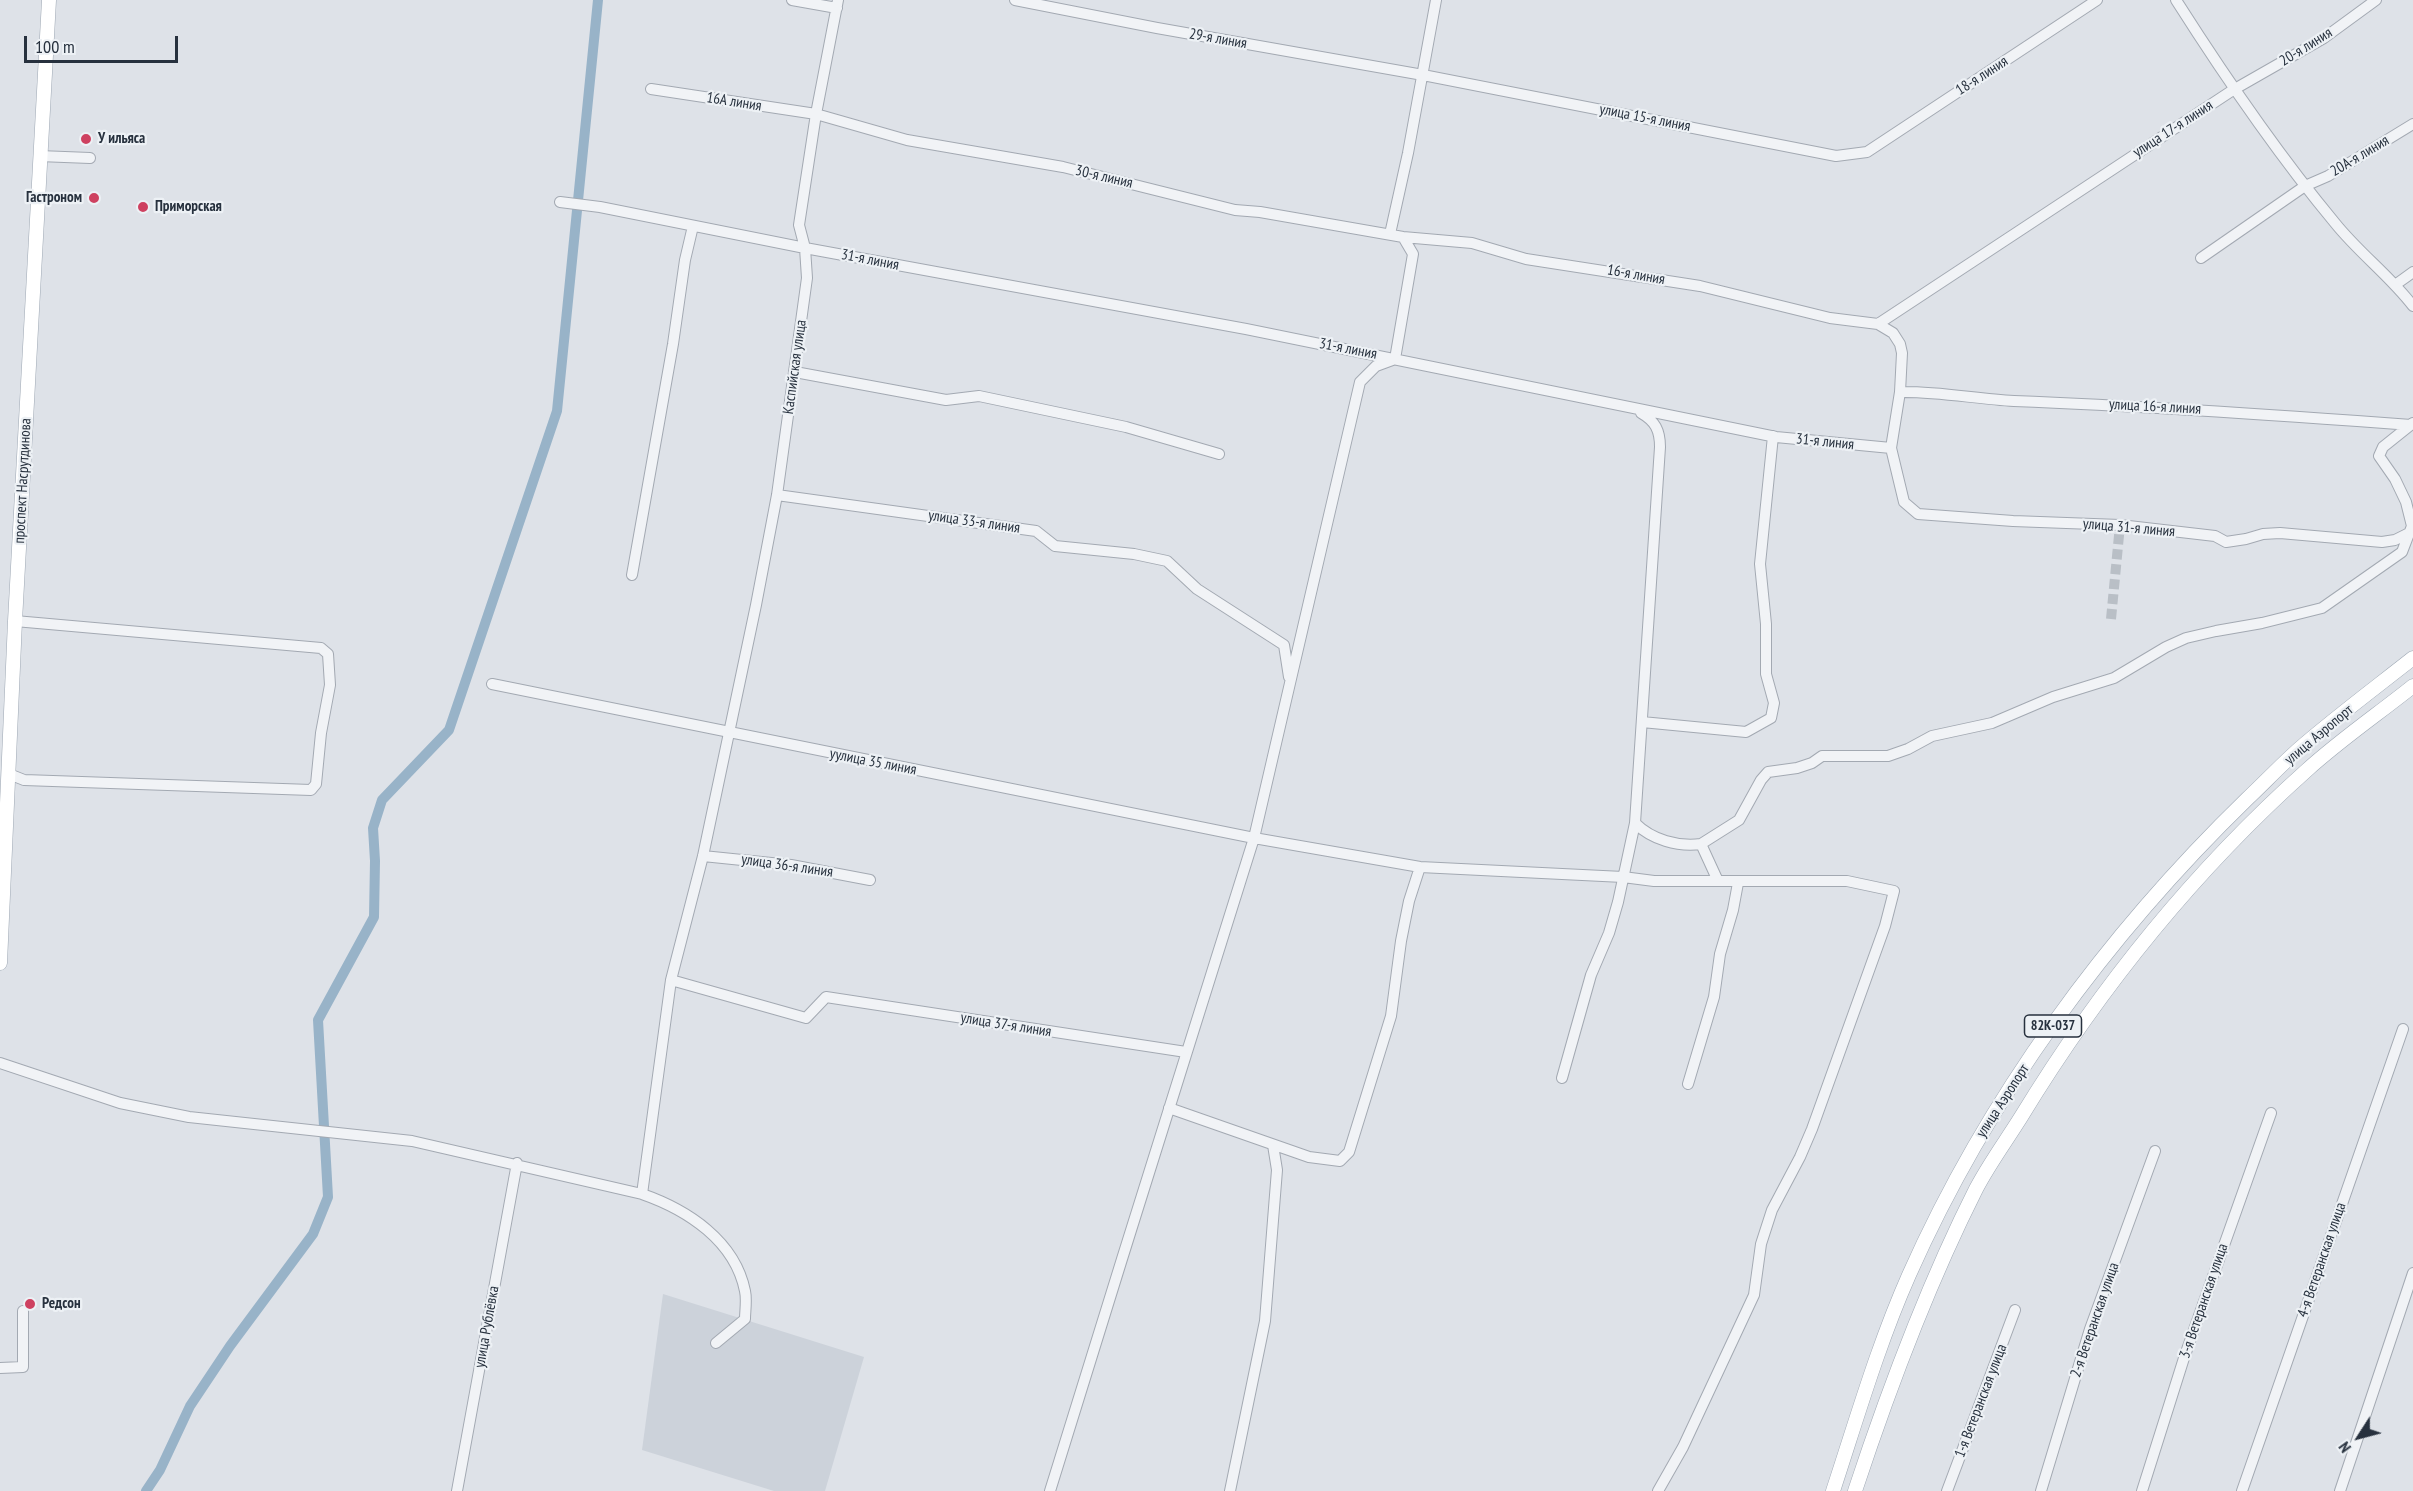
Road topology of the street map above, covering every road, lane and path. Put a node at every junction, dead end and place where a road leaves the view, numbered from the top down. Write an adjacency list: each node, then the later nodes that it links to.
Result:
1 (49, 0): 15 (main road, проспект Насрутдинова)
2 (792, 0): 8 (street)
3 (1015, 0): 9 (street, 29-я линия)
4 (1436, 0): 9 (street)
5 (2097, 0): 14 (street, 18-я линия)
6 (2176, 0): 11 (street)
7 (2376, 0): 11 (street, 20-я линия)
8 (838, 4): 12 (street, Каспийская улица)
9 (1423, 75): 14 (street, улица 15-я линия); 20 (street)
10 (651, 89): 12 (street, 16А линия)
11 (2233, 90): 17 (street); 26 (street, улица 17-я линия)
12 (816, 114): 20 (street, 30-я линия); 21 (street, Каспийская улица)
13 (2413, 124): 17 (street, 20А-я линия)
14 (1867, 152)
15 (39, 156): 16 (street); 38 (main road, проспект Насрутдинова)
16 (90, 158)
17 (2305, 186): 22 (street, 20А-я линия); 24 (street)
18 (560, 202): 19 (street, 31-я линия)
19 (693, 226): 21 (street, 31-я линия); 37 (street)
20 (1396, 235): 26 (street, 16-я линия); 27 (street)
21 (805, 248): 27 (street, 31-я линия); 28 (street, Каспийская улица)
22 (2201, 258)
23 (2413, 272): 24 (street)
24 (2395, 285): 25 (street)
25 (2413, 306)
26 (1878, 324): 29 (street)
27 (1395, 359): 30 (street, 31-я линия); 42 (street)
28 (795, 372): 34 (street); 35 (street, Каспийская улица)
29 (1900, 392): 31 (street, улица 16-я линия); 33 (street)
30 (1630, 407): 32 (street, 31-я линия); 43 (street)
31 (2412, 424): 36 (street)
32 (1773, 436): 33 (street, 31-я линия); 43 (street)
33 (1891, 448): 36 (street, улица 31-я линия)
34 (1219, 454)
35 (777, 495): 42 (street, улица 33-я линия); 44 (street, Каспийская улица)
36 (2409, 533): 48 (street)
37 (632, 575)
38 (15, 621): 45 (main road, проспект Насрутдинова); 45 (street)
39 (2413, 658): 77 (main road, улица Аэропорт / 82К-037)
40 (492, 684): 44 (street, уулица 35 линия)
41 (2413, 686): 78 (main road, улица Аэропорт)
42 (1291, 687): 47 (street)
43 (1642, 722): 46 (street)
44 (729, 733): 47 (street, уулица 35 линия); 49 (street, Каспийская улица)
45 (9, 774): 55 (main road, проспект Насрутдинова)
46 (1635, 823): 48 (street); 51 (street)
47 (1254, 838): 50 (street, уулица 35 линия); 58 (street)
48 (1701, 844): 53 (street)
49 (703, 856): 52 (street, улица 36-я линия); 56 (street, Каспийская улица)
50 (1420, 867): 51 (street, уулица 35 линия); 64 (street)
51 (1623, 877): 53 (street, уулица 35 линия); 60 (street)
52 (870, 880)
53 (1718, 881): 54 (street, уулица 35 линия)
54 (1738, 883): 61 (street); 76 (street, уулица 35 линия)
55 (0, 963)
56 (671, 980): 58 (street, улица 37-я линия); 67 (street, Каспийская улица)
57 (2403, 1029): 82 (street, 4-я Ветеранская улица)
58 (1186, 1052): 62 (street)
59 (0, 1063): 66 (street)
60 (1562, 1078)
61 (1688, 1084)
62 (1169, 1108): 64 (street); 74 (street)
63 (2271, 1113): 81 (street, 3-я Ветеранская улица)
64 (1272, 1144): 75 (street)
65 (2155, 1151): 80 (street, 2-я Ветеранская улица)
66 (517, 1163): 67 (street); 73 (street, улица Рублёвка)
67 (642, 1194): 71 (street)
68 (2413, 1273): 83 (street)
69 (23, 1311): 72 (street)
70 (2015, 1311): 79 (street, 1-я Ветеранская улица)
71 (716, 1343)
72 (0, 1368)
73 (457, 1491)
74 (1050, 1491)
75 (1230, 1491)
76 (1658, 1491)
77 (1833, 1491)
78 (1855, 1491)
79 (1947, 1491)
80 (2041, 1491)
81 (2142, 1491)
82 (2242, 1491)
83 (2340, 1491)

